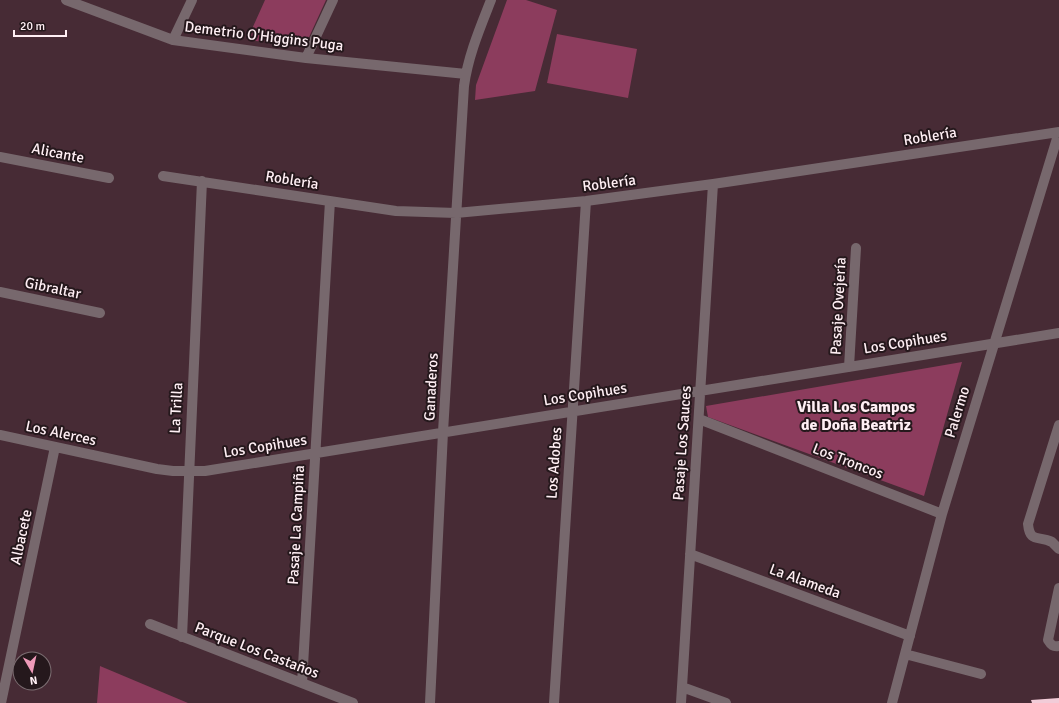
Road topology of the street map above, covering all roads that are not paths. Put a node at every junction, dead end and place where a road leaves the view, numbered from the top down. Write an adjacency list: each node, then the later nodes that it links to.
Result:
1 (66, 0): 5 (street, Demetrio O'Higgins Puga)
2 (192, 0): 5 (street)
3 (333, 0): 6 (street)
4 (491, 0): 7 (street, Ganaderos)
5 (173, 40): 6 (street, Demetrio O'Higgins Puga)
6 (306, 58): 7 (street, Demetrio O'Higgins Puga)
7 (466, 74): 16 (street, Ganaderos)
8 (1059, 132): 13 (street, Roblería); 21 (street, Palermo)
9 (0, 157): 11 (street, Alicante)
10 (162, 176): 12 (street, Roblería)
11 (109, 178)
12 (202, 181): 14 (street, Roblería); 32 (street, La Trilla)
13 (713, 184): 15 (street, Roblería); 23 (street, Pasaje Los Sauces)
14 (330, 201): 16 (street, Roblería); 30 (street, Pasaje La Campiña)
15 (586, 201): 16 (street, Roblería); 24 (street, Los Adobes)
16 (456, 213): 27 (street, Ganaderos)
17 (856, 248): 22 (street, Pasaje Ovejería)
18 (0, 292): 19 (street, Gibraltar)
19 (100, 313)
20 (1059, 333): 21 (street, Los Copihues)
21 (995, 343): 22 (street, Los Copihues); 33 (street, Palermo)
22 (849, 367): 23 (street, Los Copihues)
23 (700, 391): 24 (street, Los Copihues); 25 (street, Pasaje Los Sauces)
24 (573, 411): 27 (street, Los Copihues); 48 (street, Los Adobes)
25 (699, 419): 33 (street, Los Troncos); 35 (street, Pasaje Los Sauces)
26 (1059, 425): 34 (street)
27 (443, 432): 30 (street, Los Copihues); 47 (street, Ganaderos)
28 (0, 435): 29 (street, Los Alerces)
29 (55, 447): 31 (street, Los Alerces); 45 (street, Albacete)
30 (316, 453): 32 (street, Los Copihues); 43 (street, Pasaje La Campiña)
31 (116, 460): 32 (street, Los Copihues)
32 (188, 472): 39 (street, La Trilla)
33 (942, 514): 38 (street, Palermo)
34 (1059, 549)
35 (690, 554): 38 (street, La Alameda); 44 (street, Pasaje Los Sauces)
36 (1059, 588): 40 (street)
37 (150, 624): 39 (street, Parque Los Castaños)
38 (910, 636): 41 (street, Palermo)
39 (182, 637): 43 (street, Parque Los Castaños)
40 (1059, 646)
41 (905, 654): 42 (street); 51 (street, Palermo)
42 (981, 674)
43 (302, 683): 46 (street, Parque Los Castaños)
44 (682, 687): 49 (street, Pasaje Los Sauces); 50 (street)
45 (1, 703)
46 (353, 703)
47 (430, 703)
48 (554, 703)
49 (681, 703)
50 (726, 703)
51 (892, 703)

